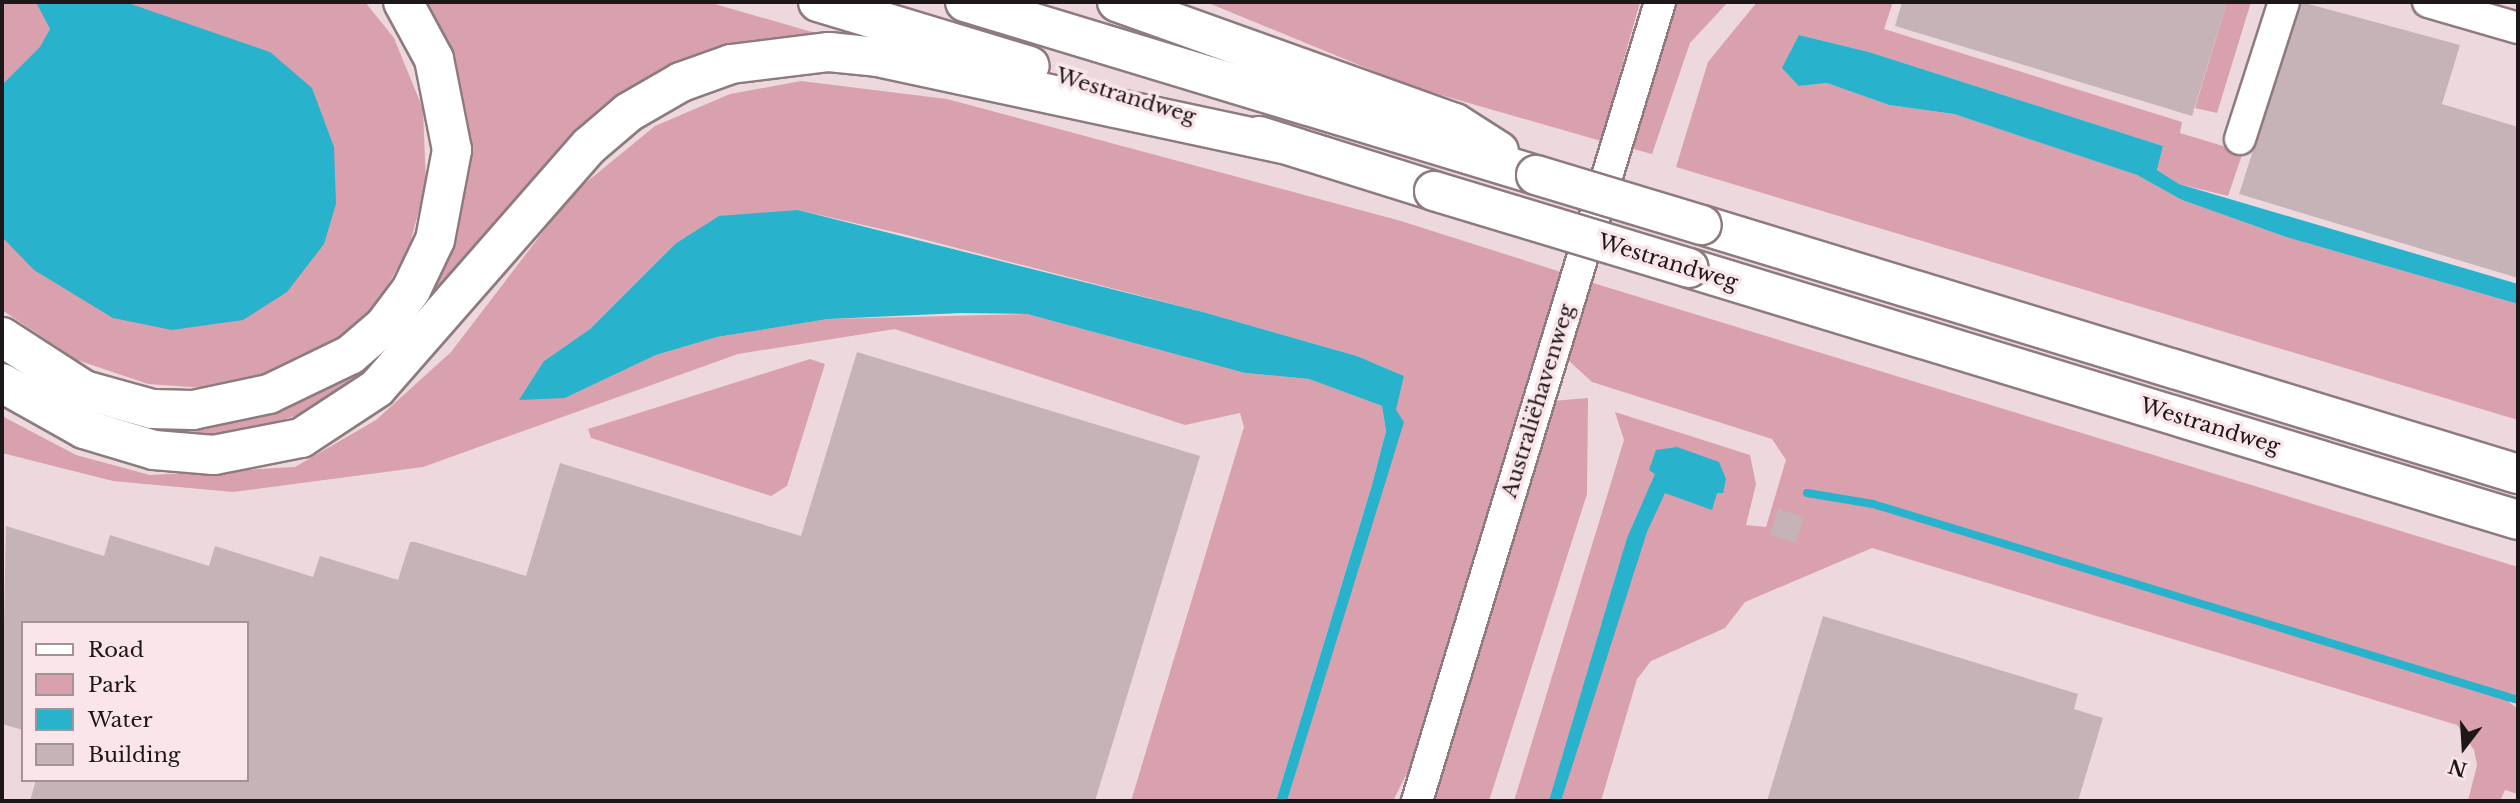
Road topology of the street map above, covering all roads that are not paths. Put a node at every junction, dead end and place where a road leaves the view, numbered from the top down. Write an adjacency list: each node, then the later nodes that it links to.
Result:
1 (402, 2): 12 (highway)
2 (818, 2): 11 (highway, Westrandweg)
3 (965, 2): 9 (highway, Westrandweg)
4 (1117, 2): 9 (highway)
5 (1660, 2): 16 (street, Australiëhavenweg)
6 (2284, 2): 10 (street)
7 (2428, 2): 8 (street)
8 (2518, 29)
9 (1451, 136): 14 (highway, Westrandweg, bridge)
10 (2240, 139)
11 (1284, 144): 13 (highway); 15 (highway, Westrandweg, bridge)
12 (2, 337)
13 (2, 383)
14 (2518, 474)
15 (2518, 520)
16 (1417, 801)

